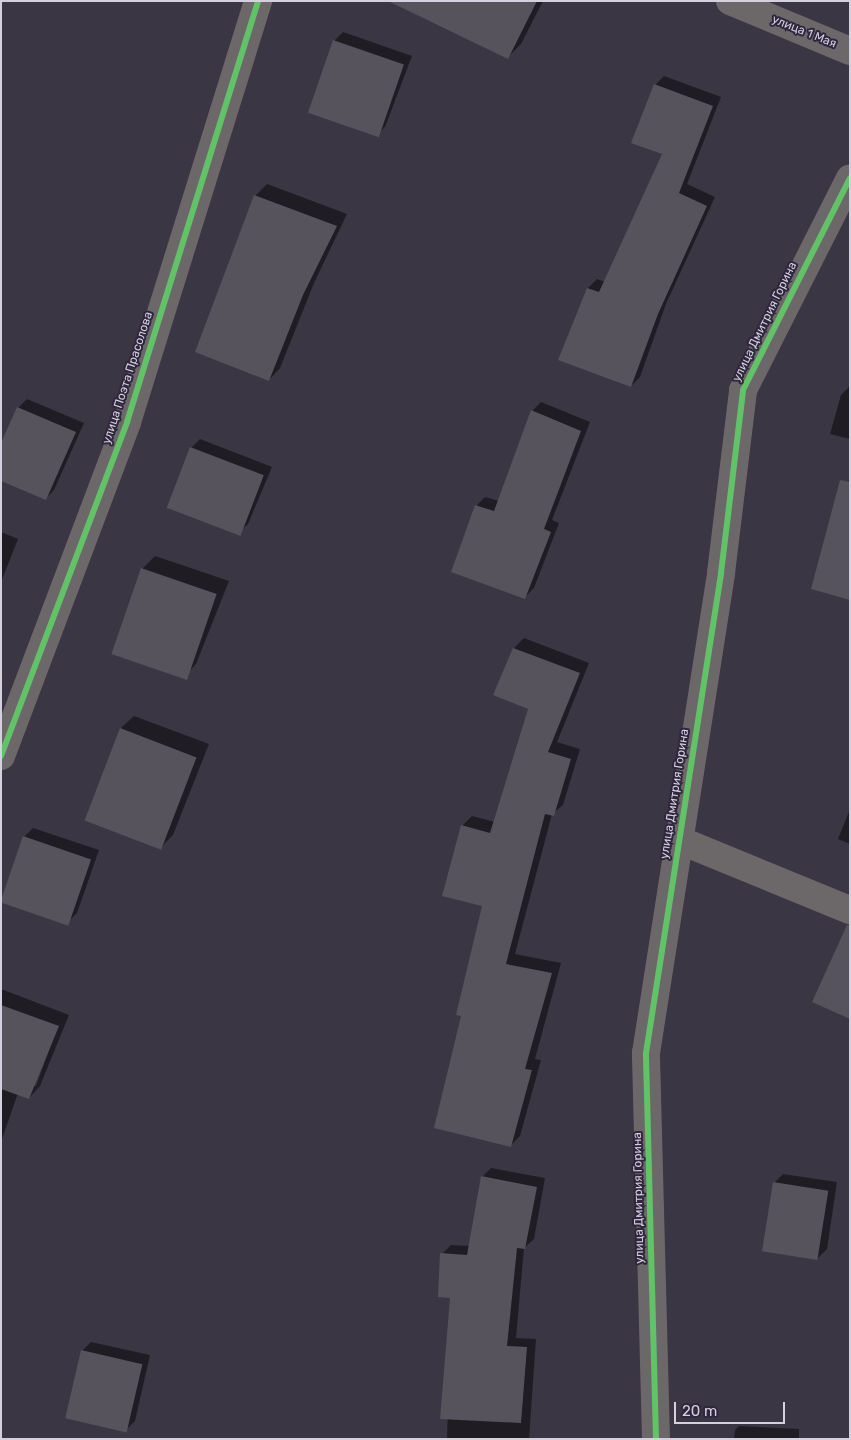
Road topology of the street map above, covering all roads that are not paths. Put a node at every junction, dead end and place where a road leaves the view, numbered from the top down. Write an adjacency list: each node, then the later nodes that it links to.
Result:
1 (258, 1): 5 (street, улица Поэта Прасолова)
2 (730, 1): 3 (street, улица 1 Мая)
3 (850, 51)
4 (850, 178): 6 (street, улица Дмитрия Горина)
5 (1, 756)
6 (679, 840): 7 (street); 8 (street, улица Дмитрия Горина)
7 (850, 910)
8 (656, 1439)

